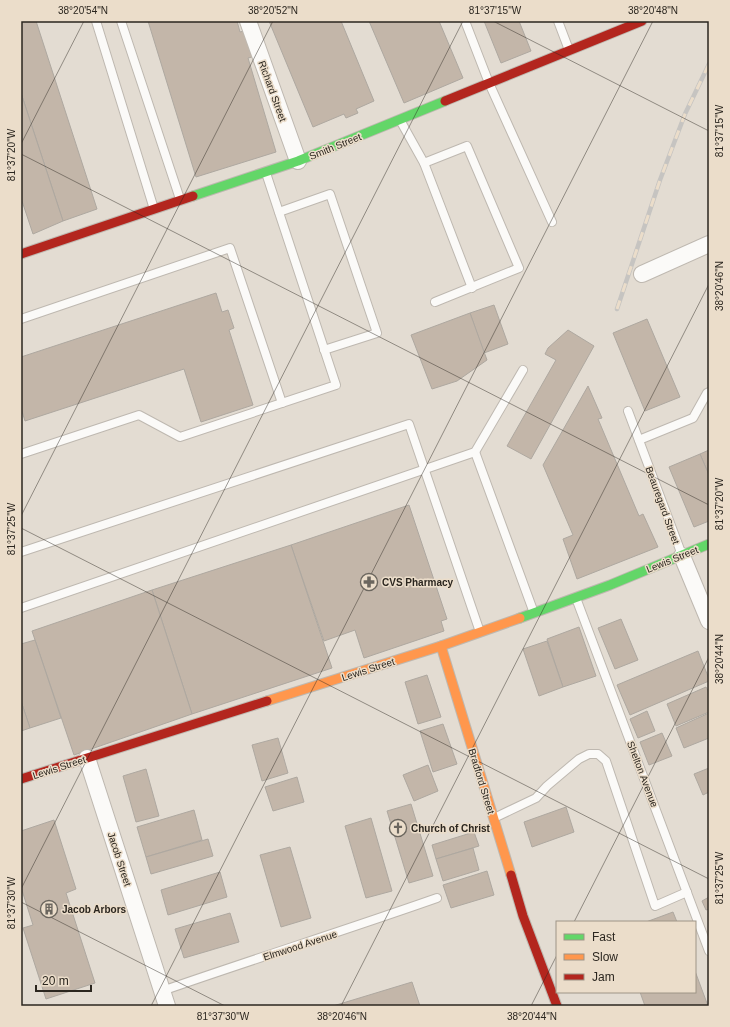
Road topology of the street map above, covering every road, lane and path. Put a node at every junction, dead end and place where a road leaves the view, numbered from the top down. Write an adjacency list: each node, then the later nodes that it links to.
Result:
1 (96, 21): 14 (lane)
2 (121, 21): 13 (lane)
3 (248, 21): 10 (street, Richard Street)
4 (465, 21): 8 (lane)
5 (558, 21): 7 (lane)
6 (642, 21): 7 (street, Smith Street)
7 (570, 51): 8 (street, Smith Street)
8 (489, 83): 9 (street, Smith Street); 16 (lane)
9 (400, 119): 10 (street, Smith Street); 11 (lane)
10 (298, 161): 12 (street, Smith Street)
11 (424, 163): 20 (lane); 20 (lane)
12 (266, 172): 13 (street, Smith Street); 15 (lane)
13 (181, 200): 14 (street, Smith Street)
14 (154, 209): 18 (street, Smith Street)
15 (279, 212): 23 (lane); 23 (lane)
16 (552, 222)
17 (709, 244): 19 (street)
18 (21, 254)
19 (642, 274)
20 (472, 288): 21 (lane)
21 (434, 302)
22 (21, 319): 26 (lane)
23 (324, 350): 26 (lane)
24 (523, 370): 29 (lane)
25 (709, 392): 28 (lane)
26 (282, 403): 30 (lane)
27 (628, 411): 28 (lane, Beauregard Street)
28 (639, 440): 34 (lane, Beauregard Street)
29 (475, 452): 31 (lane); 37 (lane)
30 (21, 454)
31 (425, 470): 33 (lane); 36 (lane); 39 (lane)
32 (709, 544): 34 (street, Lewis Street)
33 (21, 552)
34 (682, 556): 35 (street, Lewis Street); 38 (street, Beauregard Street)
35 (576, 598): 37 (street, Lewis Street); 44 (lane, Shelton Avenue)
36 (21, 608)
37 (534, 614): 39 (street, Lewis Street)
38 (709, 621)
39 (480, 632): 40 (street, Lewis Street)
40 (441, 646): 41 (street, Lewis Street); 43 (street, Bradford Street)
41 (87, 758): 42 (street, Lewis Street); 47 (street, Jacob Street)
42 (21, 779)
43 (493, 818): 44 (lane); 49 (street, Bradford Street)
44 (687, 892): 46 (lane, Shelton Avenue)
45 (437, 898): 47 (lane, Elmwood Avenue)
46 (709, 951)
47 (162, 991): 48 (street, Jacob Street)
48 (167, 1006)
49 (557, 1006)

